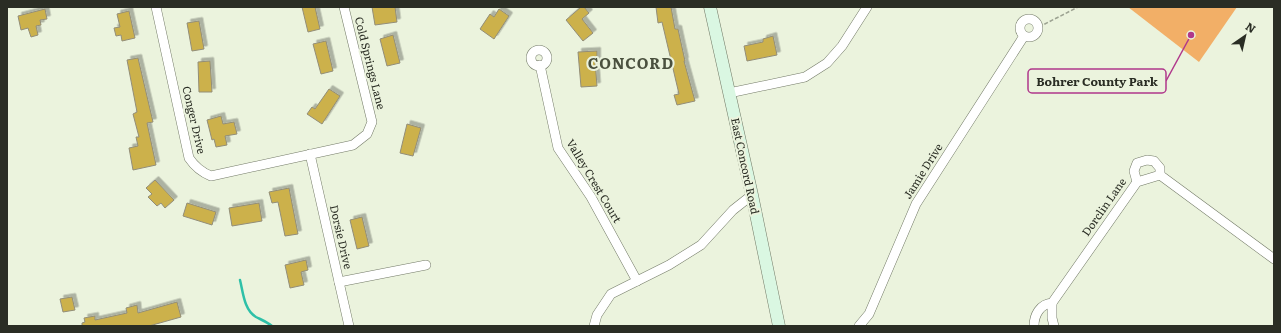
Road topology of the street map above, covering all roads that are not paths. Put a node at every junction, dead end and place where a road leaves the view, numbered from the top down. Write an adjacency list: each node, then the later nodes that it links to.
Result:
1 (156, 7): 8 (street, Conger Drive)
2 (344, 7): 8 (street, Cold Springs Lane)
3 (710, 7): 7 (street, East Concord Road)
4 (867, 7): 7 (street)
5 (1024, 36): 5 (street); 20 (street, Jamie Drive)
6 (540, 65): 14 (street, Valley Crest Court)
7 (729, 93): 11 (street, East Concord Road)
8 (310, 154): 15 (street, Dorsie Drive)
9 (1160, 176): 10 (street, Dorclin Lane); 10 (street); 12 (street)
10 (1137, 182): 16 (street, Dorclin Lane)
11 (752, 195): 14 (street); 19 (street, East Concord Road)
12 (1274, 259)
13 (426, 265): 15 (street)
14 (636, 281): 18 (street)
15 (339, 282): 17 (street, Dorsie Drive)
16 (1052, 303): 21 (street, Dorclin Lane); 22 (street)
17 (349, 326)
18 (594, 326)
19 (779, 326)
20 (859, 326)
21 (1034, 326)
22 (1054, 326)

